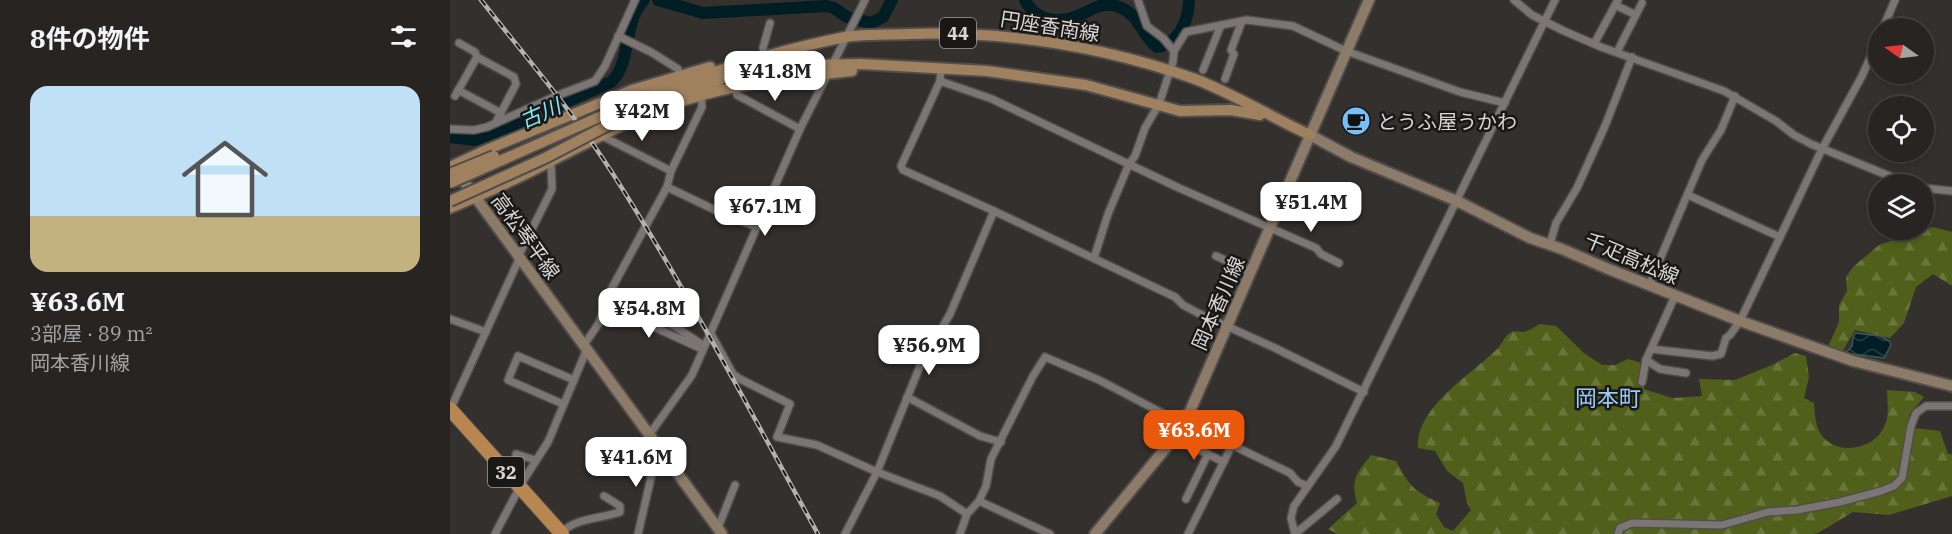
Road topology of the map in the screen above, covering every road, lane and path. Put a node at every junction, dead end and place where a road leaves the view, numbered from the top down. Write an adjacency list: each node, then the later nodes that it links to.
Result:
1 (635, 0): 17 (street)
2 (865, 0): 16 (street)
3 (1138, 0): 20 (street)
4 (1369, 0): 21 (main road, 岡本香川線)
5 (1514, 0): 13 (street)
6 (1555, 0): 13 (street)
7 (1895, 0): 11 (street)
8 (1616, 3): 10 (street); 19 (street)
9 (1642, 3): 10 (street)
10 (1635, 15): 22 (street)
11 (1887, 18)
12 (1242, 21): 15 (street); 21 (street); 33 (street)
13 (1545, 21): 19 (street); 39 (street)
14 (770, 23): 24 (street)
15 (1221, 25): 20 (street); 30 (street)
16 (846, 37): 24 (main road, 円座香南線 / 44); 28 (street); 31 (main road, 円座香南線 / 44)
17 (624, 38): 32 (street); 41 (street)
18 (459, 43): 23 (street)
19 (1594, 44): 22 (street)
20 (1172, 50): 31 (street)
21 (1346, 51): 39 (street); 49 (main road, 岡本香川線)
22 (1617, 52): 25 (street)
23 (477, 57): 42 (street); 42 (street)
24 (764, 57): 26 (main road, 円座香南線 / 44)
25 (1632, 57): 37 (street); 70 (street)
26 (751, 60): 32 (main road, 44); 38 (main road, 円座香南線 / 44)
27 (1868, 62): 51 (street)
28 (830, 69): 29 (main road, 円座香南線 / 44); 35 (main road, 44); 38 (main road, 円座香南線 / 44); 48 (street)
29 (941, 69): 34 (street); 40 (main road, 円座香南線 / 44)
30 (1203, 70)
31 (1170, 71): 40 (street); 44 (main road, 円座香南線 / 44)
32 (680, 75): 46 (main road, 44)
33 (1225, 79)
34 (940, 81): 53 (street); 66 (street)
35 (735, 87): 36 (main road, 44); 48 (street)
36 (701, 95): 50 (main road, 44); 55 (street)
37 (1735, 96): 51 (street); 61 (street)
38 (641, 103): 43 (main road, 円座香南線 / 44, bridge); 63 (main road, 44, bridge)
39 (1505, 103): 64 (street)
40 (1159, 104): 44 (main road, 円座香南線 / 44); 53 (street)
41 (534, 107): 45 (street); 46 (street)
42 (501, 113): 45 (street)
43 (597, 117): 54 (main road, 44, bridge); 57 (main road, 円座香南線 / 44, bridge)
44 (1272, 117): 49 (main road, 円座香南線 / 44)
45 (496, 122): 47 (street)
46 (542, 125): 54 (main road, 44)
47 (450, 129)
48 (800, 129): 67 (street)
49 (1310, 135): 64 (main road, 千疋高松線); 68 (main road, 岡本香川線)
50 (602, 136): 52 (main road, 44); 55 (street)
51 (1822, 149): 56 (street); 69 (street)
52 (551, 162): 62 (main road, 44); 71 (street)
53 (1129, 164): 68 (street); 73 (street)
54 (451, 167): 62 (main road, 高松琴平線)
55 (671, 171): 58 (street)
56 (1884, 174)
57 (450, 183)
58 (667, 187): 67 (street); 78 (street)
59 (1934, 189): 60 (street)
60 (1952, 191)
61 (1688, 195): 69 (street); 76 (street)
62 (476, 197): 65 (main road, 44); 71 (main road, 高松琴平線)
63 (450, 201)
64 (1457, 201): 70 (main road, 千疋高松線); 93 (street)
65 (450, 208)
66 (994, 211): 73 (street); 94 (street)
67 (756, 227): 84 (street)
68 (1270, 228): 74 (street); 75 (main road, 岡本香川線)
69 (1780, 237): 81 (street)
70 (1550, 244): 76 (main road, 千疋高松線)
71 (518, 255): 83 (street); 85 (main road, 高松琴平線)
72 (1216, 256): 75 (street)
73 (1094, 258): 82 (street)
74 (1339, 263)
75 (1251, 272): 82 (main road, 岡本香川線)
76 (1649, 285): 77 (main road, 千疋高松線)
77 (1676, 296): 81 (main road, 千疋高松線); 87 (street)
78 (606, 305): 85 (street); 86 (street)
79 (661, 317): 86 (street)
80 (450, 319): 83 (street)
81 (1740, 321): 87 (street); 92 (main road, 千疋高松線)
82 (1228, 326): 93 (street); 99 (main road, 岡本香川線)
83 (486, 332): 97 (street)
84 (711, 334): 86 (street); 108 (street)
85 (585, 347): 90 (street); 100 (main road, 高松琴平線)
86 (703, 348): 100 (street)
87 (1651, 349): 88 (street)
88 (1646, 360): 89 (street); 91 (street)
89 (1686, 373)
90 (574, 380): 95 (street); 95 (street)
91 (1642, 382)
92 (1952, 386)
93 (1364, 392): 110 (street)
94 (907, 397): 102 (street); 108 (street)
95 (563, 404): 106 (street)
96 (1952, 406): 126 (street)
97 (450, 410): 111 (highway, 32)
98 (450, 422): 111 (highway, 32)
99 (1183, 424): 101 (main road, 岡本香川線); 102 (street)
100 (649, 435): 103 (main road, 高松琴平線)
101 (1174, 438): 105 (street); 124 (main road, 岡本香川線)
102 (1000, 442): 115 (street)
103 (658, 447): 117 (main road, 高松琴平線); 120 (street)
104 (516, 454): 106 (street)
105 (1208, 454): 107 (street); 113 (street)
106 (535, 460): 111 (street)
107 (1224, 462): 110 (street); 125 (street)
108 (877, 472): 116 (street); 121 (street)
109 (735, 484): 117 (street)
110 (1307, 486): 114 (street)
111 (518, 491): 118 (street); 119 (highway, 32)
112 (604, 496): 119 (street)
113 (1186, 499)
114 (1337, 499)
115 (979, 501): 116 (street); 123 (street)
116 (967, 514): 122 (street)
117 (720, 531)
118 (495, 534)
119 (558, 534)
120 (638, 534)
121 (845, 534)
122 (960, 534)
123 (1050, 534)
124 (1095, 534)
125 (1188, 534)
126 (1618, 534)

